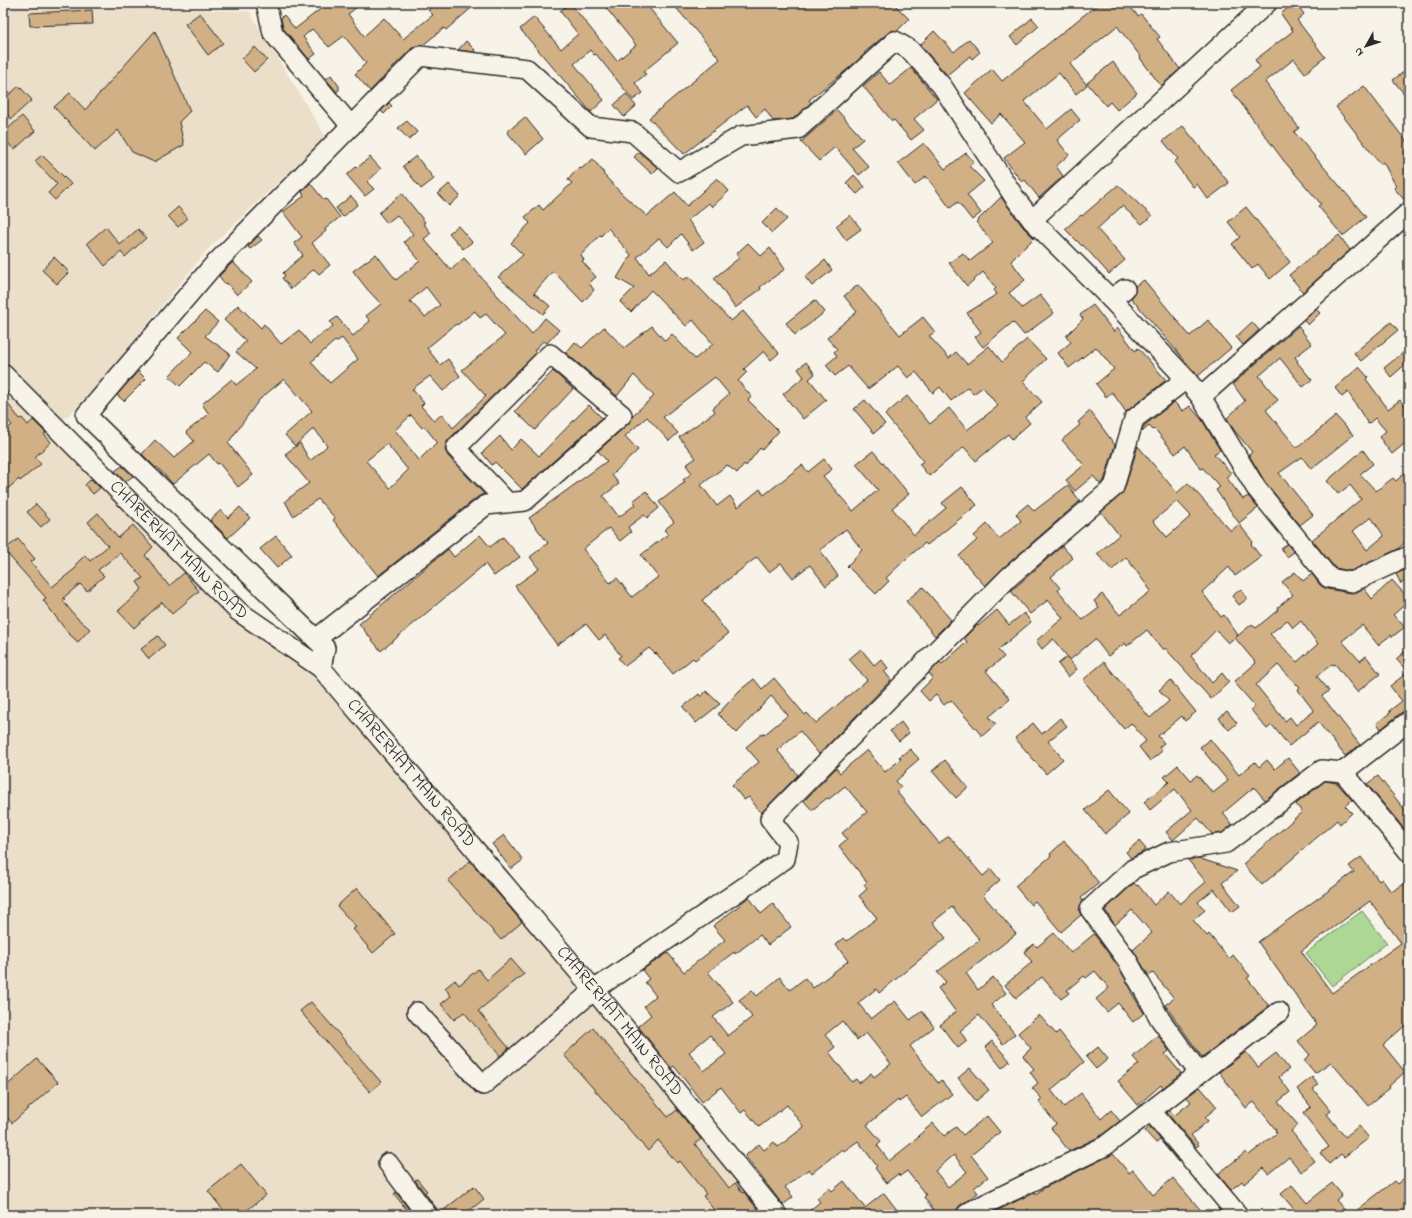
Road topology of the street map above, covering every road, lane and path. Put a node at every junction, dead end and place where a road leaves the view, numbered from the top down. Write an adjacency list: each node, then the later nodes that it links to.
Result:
1 (266, 3): 3 (street)
2 (1267, 3): 4 (street)
3 (351, 126): 4 (street); 11 (street)
4 (1032, 220): 7 (street)
5 (1406, 220): 8 (street)
6 (3, 374): 12 (street, CHARERHAT MAIN ROAD)
7 (1186, 379): 8 (street); 16 (street)
8 (1201, 397): 10 (street)
9 (508, 503): 9 (street); 11 (street)
10 (1409, 556)
11 (316, 638): 12 (street)
12 (321, 668): 16 (street, CHARERHAT MAIN ROAD)
13 (1409, 721): 14 (street)
14 (1343, 772): 15 (street); 19 (street)
15 (1409, 852)
16 (594, 990): 17 (street); 23 (street, CHARERHAT MAIN ROAD)
17 (417, 1012)
18 (1279, 1012): 19 (street)
19 (1199, 1073): 20 (street)
20 (1151, 1111): 24 (street); 25 (street)
21 (388, 1163): 22 (street)
22 (427, 1215)
23 (777, 1215)
24 (966, 1215)
25 (1238, 1215)

